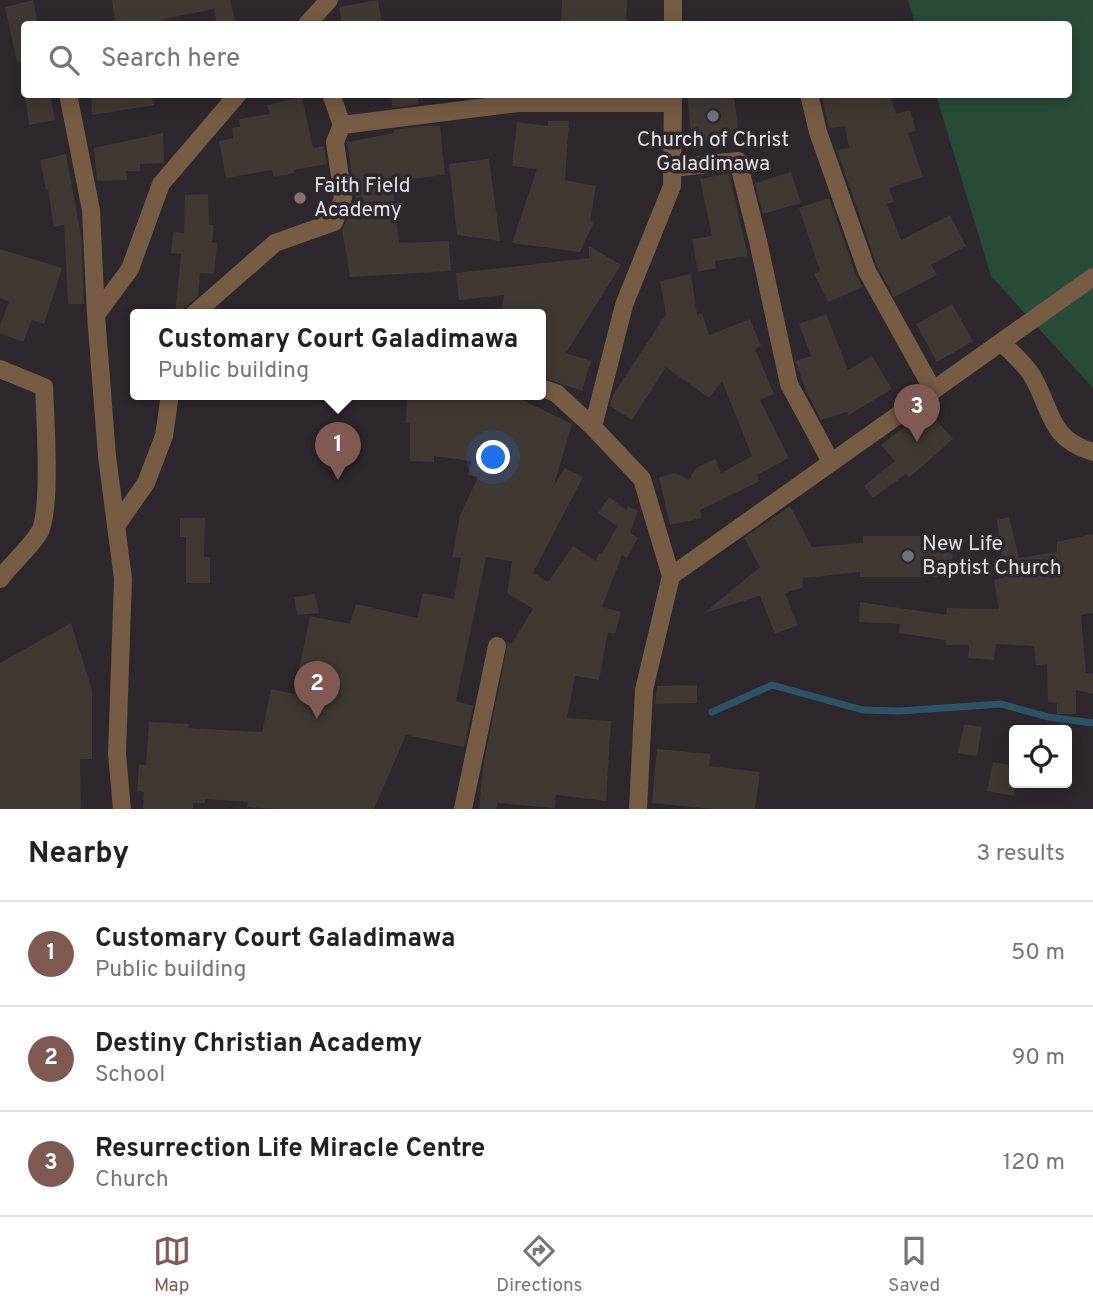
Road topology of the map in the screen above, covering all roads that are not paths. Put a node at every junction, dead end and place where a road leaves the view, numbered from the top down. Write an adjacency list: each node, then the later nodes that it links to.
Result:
1 (329, 0): 3 (street)
2 (673, 0): 4 (street)
3 (310, 21)
4 (673, 21)
5 (69, 98): 14 (street)
6 (235, 98): 14 (street)
7 (332, 98): 10 (street)
8 (809, 98): 18 (street)
9 (673, 99): 10 (street); 11 (street)
10 (342, 125): 13 (street)
11 (672, 168): 20 (street); 22 (street)
12 (1093, 277): 15 (street)
13 (200, 309)
14 (96, 316): 23 (street)
15 (1001, 342): 18 (street); 21 (street)
16 (0, 369): 24 (street)
17 (546, 390): 20 (street)
18 (933, 390): 22 (street)
19 (169, 400): 23 (street)
20 (593, 427): 25 (street)
21 (1093, 452)
22 (831, 462): 25 (street)
23 (116, 526): 28 (street)
24 (6, 560): 26 (street)
25 (671, 576): 30 (street)
26 (0, 579)
27 (497, 646): 29 (street)
28 (122, 809)
29 (463, 809)
30 (638, 809)

